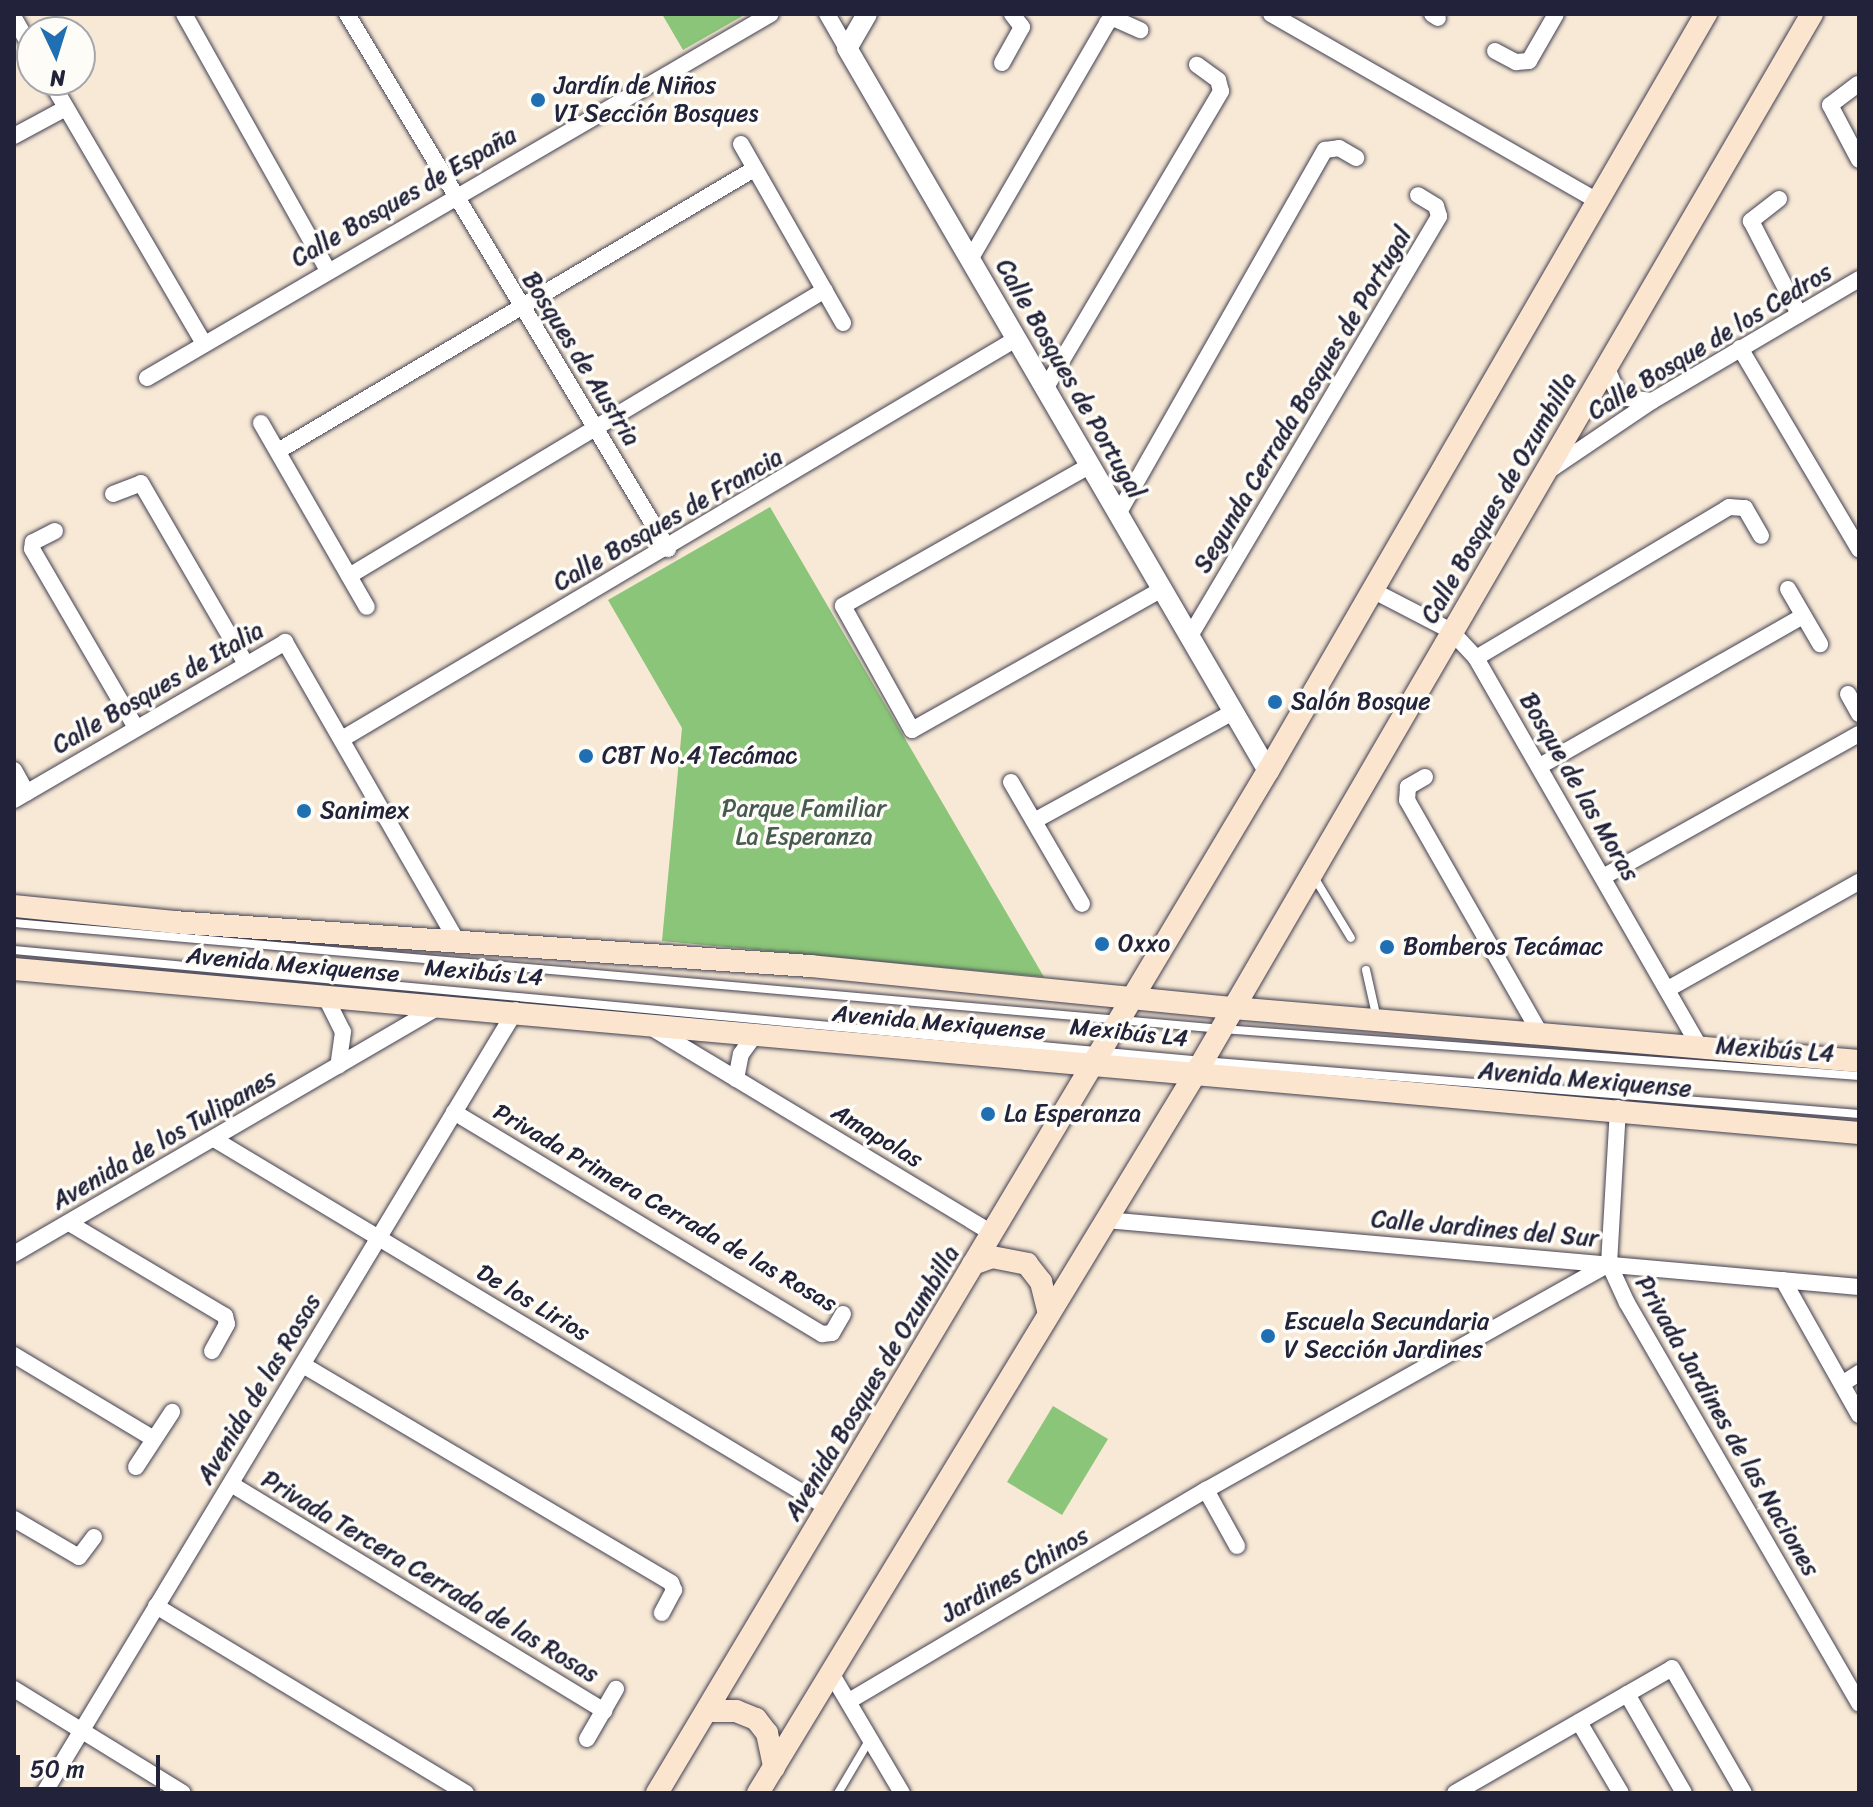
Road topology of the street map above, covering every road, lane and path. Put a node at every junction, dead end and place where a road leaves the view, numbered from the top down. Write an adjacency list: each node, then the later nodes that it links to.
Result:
1 (23, 14): 12 (street)
2 (184, 14): 31 (street)
3 (347, 14): 27 (street, Bosques de Austria)
4 (771, 14): 27 (street, Calle Bosques de España)
5 (827, 14): 14 (street, Calle Bosques de Portugal)
6 (867, 14): 14 (street)
7 (1012, 14): 16 (street)
8 (1271, 14): 29 (street)
9 (1556, 14): 15 (street)
10 (1706, 14): 29 (main road)
11 (1812, 14): 40 (main road, Calle Bosques de Ozumbilla)
12 (14, 18)
13 (1140, 30): 30 (street)
14 (847, 48): 30 (street, Calle Bosques de Portugal)
15 (1495, 51)
16 (1002, 63)
17 (1197, 65): 42 (street)
18 (1858, 84): 24 (street)
19 (59, 96): 20 (street)
20 (66, 108): 21 (street); 38 (street)
21 (14, 136)
22 (741, 144): 25 (street)
23 (1356, 158): 50 (street)
24 (1859, 160)
25 (754, 169): 33 (street); 34 (street)
26 (1418, 195): 62 (street, Segunda Cerrada Bosques de Portugal)
27 (452, 196): 31 (street, Calle Bosques de España); 34 (street, Bosques de Austria)
28 (1779, 199): 35 (street)
29 (1597, 201): 58 (main road)
30 (971, 258): 37 (street, Calle Bosques de Portugal)
31 (327, 269): 38 (street, Calle Bosques de España)
32 (1859, 279): 35 (street, Calle Bosque de los Cedros)
33 (825, 290): 36 (street); 45 (street)
34 (521, 309): 45 (street, Bosques de Austria); 46 (street)
35 (1799, 314): 39 (street, Calle Bosque de los Cedros)
36 (843, 323)
37 (1016, 339): 42 (street, Calle Bosques de Portugal); 53 (street, Calle Bosques de Francia)
38 (203, 342): 41 (street, Calle Bosques de España)
39 (1740, 348): 43 (street, Calle Bosque de los Cedros); 54 (street)
40 (1606, 366): 43 (street); 48 (main road, Calle Bosques de Ozumbilla)
41 (147, 378)
42 (1045, 389): 47 (street, Calle Bosques de Portugal)
43 (1652, 401): 48 (street, Calle Bosque de los Cedros)
44 (261, 423): 46 (street)
45 (597, 430): 53 (street, Bosques de Austria); 55 (street)
46 (278, 451): 55 (street)
47 (1089, 466): 50 (street, Calle Bosques de Portugal); 56 (street)
48 (1547, 472): 61 (main road, Calle Bosques de Ozumbilla)
49 (113, 494): 65 (street)
50 (1118, 514): 56 (street, Calle Bosques de Portugal)
51 (55, 531): 69 (street)
52 (1761, 536): 64 (street)
53 (668, 549): 71 (street, Calle Bosques de Francia)
54 (1859, 549)
55 (349, 576): 59 (street)
56 (1162, 589): 62 (street, Calle Bosques de Portugal)
57 (1788, 589): 60 (street)
58 (1372, 590): 61 (street, Bosque de las Moras); 74 (main road)
59 (367, 607)
60 (1803, 616): 63 (street); 72 (street)
61 (1451, 631): 64 (street, Bosque de las Moras); 79 (main road, Calle Bosques de Ozumbilla)
62 (1190, 636): 67 (street, Calle Bosques de Portugal)
63 (1820, 644)
64 (1476, 658): 72 (street, Bosque de las Moras)
65 (246, 664): 69 (street, Calle Bosques de Italia); 71 (street, Calle Bosques de Italia)
66 (1848, 694): 68 (street)
67 (1233, 712): 74 (street, Calle Bosques de Portugal); 78 (street)
68 (1859, 714)
69 (136, 728): 77 (street, Calle Bosques de Italia)
70 (1859, 734): 80 (street)
71 (342, 739): 86 (street)
72 (1540, 766): 80 (street, Bosque de las Moras)
73 (14, 770): 77 (street)
74 (1268, 771): 94 (main road)
75 (1425, 777): 100 (street)
76 (1011, 782): 78 (street)
77 (21, 797)
78 (1034, 821): 82 (street)
79 (1311, 872): 85 (lane); 93 (main road, Calle Bosques de Ozumbilla)
80 (1603, 877): 90 (street, Bosque de las Moras)
81 (1859, 882): 90 (street)
82 (1082, 904)
83 (14, 906): 86 (main road, Avenida Mexiquense)
84 (14, 923): 94 (lane, Mexibús L4)
85 (1351, 938)
86 (458, 943): 94 (main road, Avenida Mexiquense)
87 (14, 950): 102 (lane, Mexibús L4)
88 (14, 969): 91 (main road, Avenida Mexiquense)
89 (1366, 970): 96 (lane)
90 (1668, 989): 101 (street, Bosque de las Moras)
91 (324, 994): 92 (main road, Avenida Mexiquense); 104 (street)
92 (443, 1004): 95 (main road, Avenida Mexiquense); 104 (street, Avenida de los Tulipanes)
93 (1233, 1008): 94 (main road, Avenida Mexiquense); 96 (main road, Avenida Mexiquense); 98 (main road)
94 (1125, 1009): 98 (lane, Mexibús L4); 102 (main road, Avenida Bosques de Ozumbilla)
95 (516, 1010): 97 (main road, Avenida Mexiquense); 109 (street, Avenida de las Rosas)
96 (1377, 1020): 100 (main road, Avenida Mexiquense)
97 (642, 1022): 99 (main road, Avenida Mexiquense); 107 (street, Amapolas)
98 (1222, 1029): 105 (main road); 106 (lane, Mexibús L4)
99 (756, 1033): 102 (main road, Avenida Mexiquense); 107 (street)
100 (1540, 1033): 101 (main road, Avenida Mexiquense)
101 (1701, 1049): 103 (main road, Avenida Mexiquense)
102 (1099, 1056): 105 (main road, Avenida Mexiquense); 115 (main road, Avenida Bosques de Ozumbilla)
103 (1859, 1061)
104 (338, 1066): 112 (street, Avenida de los Tulipanes)
105 (1200, 1066): 108 (main road, Avenida Mexiquense); 110 (lane, Mexibús L4); 113 (main road)
106 (1859, 1076)
107 (736, 1079): 115 (street, Amapolas)
108 (1618, 1108): 111 (main road, Avenida Mexiquense); 119 (street, Privada Jardines de las Naciones)
109 (454, 1112): 116 (street, Avenida de las Rosas); 123 (street, Privada Primera Cerrada de las Rosas)
110 (1859, 1114)
111 (1859, 1133)
112 (214, 1139): 114 (street, Avenida de los Tulipanes); 116 (street, De los Lirios)
113 (1106, 1220): 119 (street, Calle Jardines del Sur); 122 (main road)
114 (69, 1223): 117 (street, Avenida de los Tulipanes); 124 (street)
115 (993, 1234): 118 (main road, Avenida Bosques de Ozumbilla)
116 (378, 1238): 126 (street, Avenida de las Rosas); 135 (street, De los Lirios)
117 (14, 1254)
118 (973, 1264): 122 (main road); 135 (main road, Avenida Bosques de Ozumbilla)
119 (1609, 1264): 120 (street, Calle Jardines del Sur); 134 (street, Jardines Chinos); 146 (street, Privada Jardines de las Naciones)
120 (1783, 1280): 121 (street, Calle Jardines del Sur); 128 (street)
121 (1859, 1287)
122 (1048, 1310): 141 (main road)
123 (843, 1314)
124 (212, 1351)
125 (14, 1355): 131 (street)
126 (303, 1365): 133 (street, Avenida de las Rosas); 140 (street)
127 (1859, 1373): 128 (street)
128 (1842, 1384): 130 (street)
129 (172, 1412): 131 (street)
130 (1859, 1415)
131 (154, 1439): 132 (street)
132 (136, 1467)
133 (231, 1484): 139 (street, Avenida de las Rosas); 147 (street, Privada Tercera Cerrada de las Rosas)
134 (1206, 1490): 138 (street); 145 (street, Jardines Chinos)
135 (828, 1508): 148 (main road, Avenida Bosques de Ozumbilla)
136 (14, 1519): 137 (street)
137 (94, 1537)
138 (1237, 1546)
139 (156, 1606): 150 (street, Avenida de las Rosas); 156 (street)
140 (662, 1613)
141 (831, 1673): 145 (street); 153 (main road)
142 (14, 1689): 150 (street)
143 (616, 1689): 147 (street, Privada Tercera Cerrada de las Rosas)
144 (1627, 1694): 149 (street); 163 (street); 164 (street)
145 (849, 1701): 152 (street)
146 (1859, 1704)
147 (604, 1711): 151 (street, Privada Tercera Cerrada de las Rosas)
148 (708, 1711): 153 (main road); 157 (main road, Avenida Bosques de Ozumbilla)
149 (1579, 1722): 161 (street); 162 (street)
150 (83, 1730): 154 (street, Avenida de las Rosas); 155 (street)
151 (587, 1739)
152 (871, 1739): 159 (lane); 160 (street)
153 (774, 1767): 158 (main road)
154 (44, 1793)
155 (183, 1793)
156 (466, 1793)
157 (657, 1793)
158 (758, 1793)
159 (838, 1793)
160 (902, 1793)
161 (1455, 1793)
162 (1621, 1793)
163 (1684, 1793)
164 (1744, 1793)

